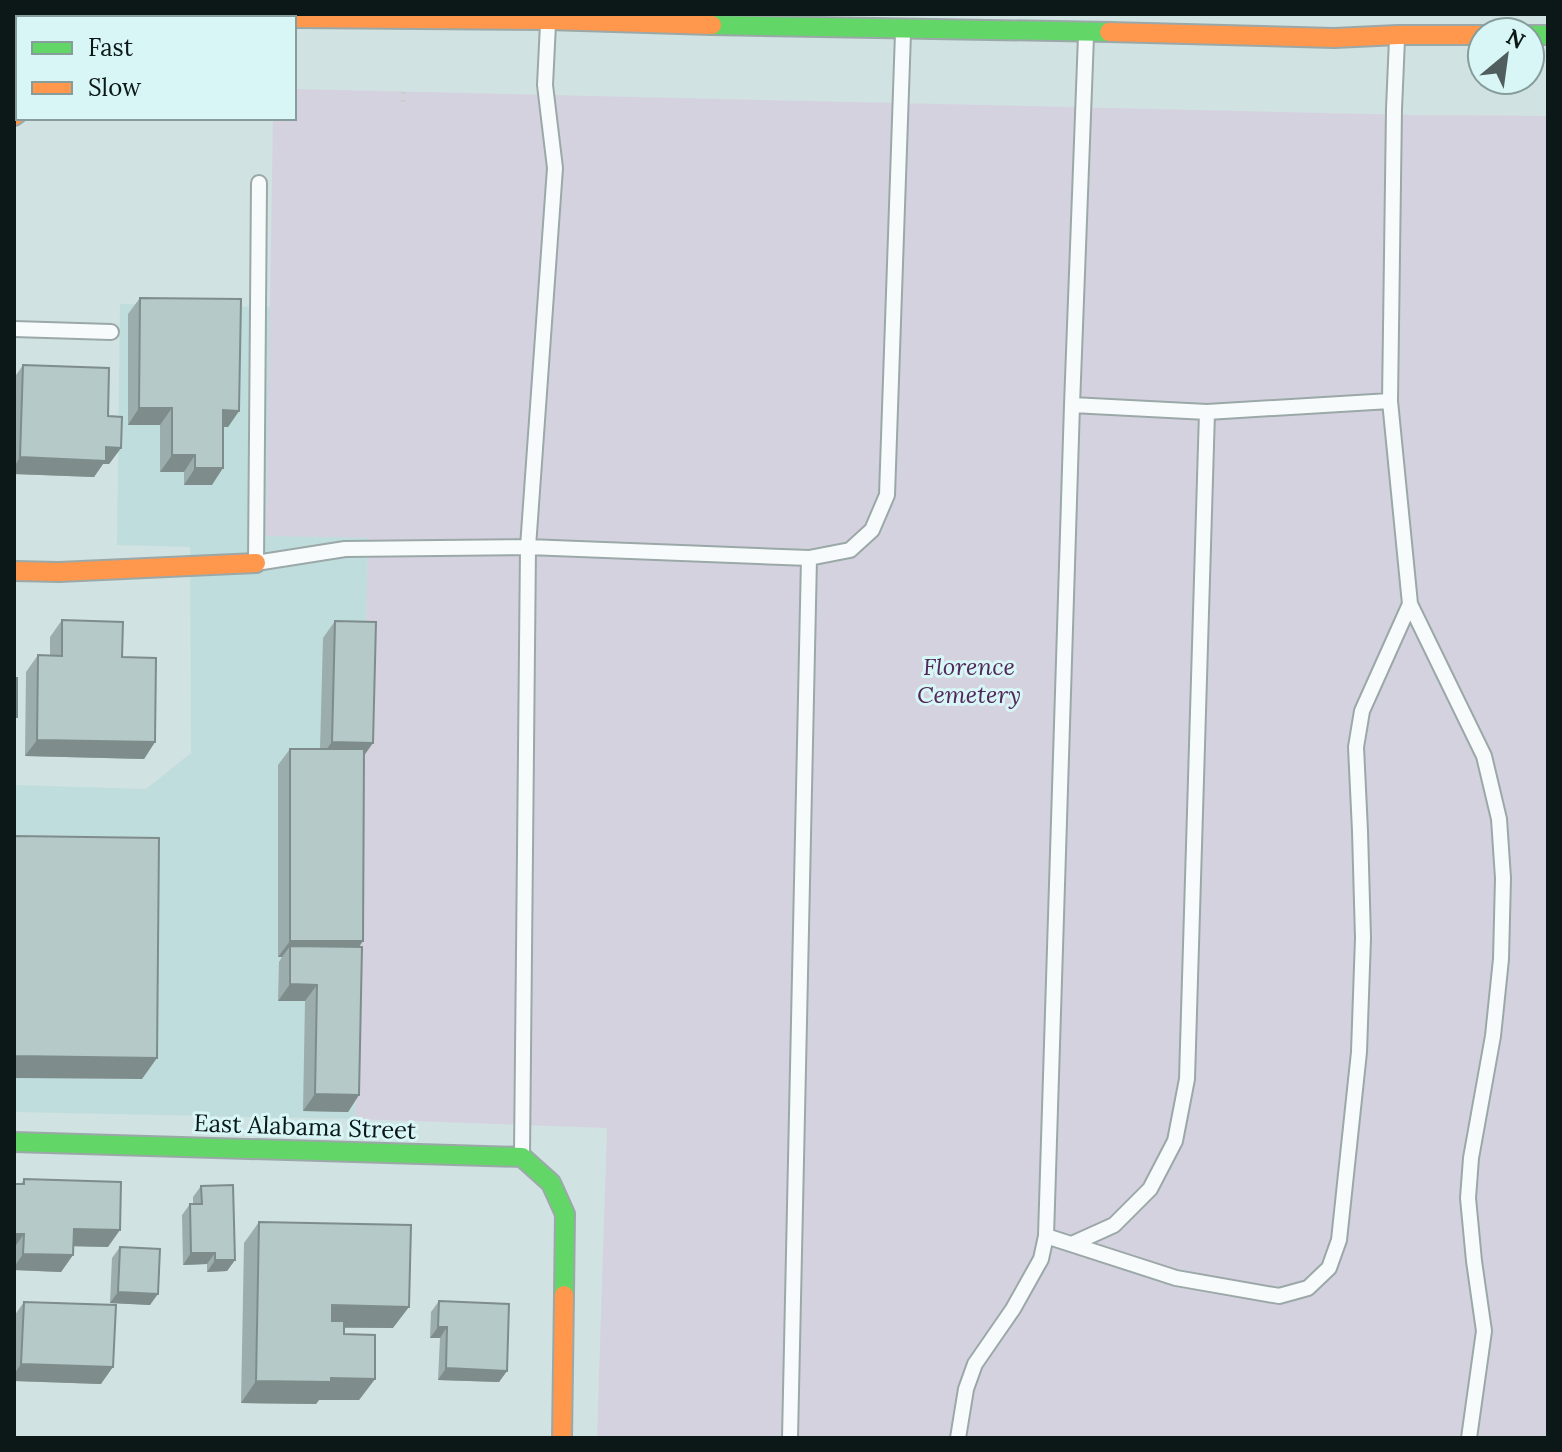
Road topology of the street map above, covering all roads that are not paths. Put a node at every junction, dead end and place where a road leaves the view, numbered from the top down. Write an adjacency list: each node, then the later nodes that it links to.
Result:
1 (412, 16): 2 (main road); 3 (main road)
2 (296, 18)
3 (548, 20): 4 (main road); 14 (lane)
4 (903, 29): 5 (main road); 15 (lane)
5 (1087, 31): 6 (main road); 12 (lane)
6 (1398, 35): 7 (main road); 11 (lane)
7 (1466, 35)
8 (259, 183): 16 (lane)
9 (14, 329): 10 (lane)
10 (111, 332)
11 (1390, 401): 13 (lane); 18 (lane)
12 (1072, 405): 13 (lane); 21 (lane)
13 (1207, 412): 22 (lane)
14 (528, 547): 15 (lane); 16 (lane); 20 (lane)
15 (809, 558): 24 (lane)
16 (256, 563): 17 (main road)
17 (14, 571)
18 (1410, 604): 22 (lane); 26 (lane)
19 (14, 1142): 20 (main road, East Alabama Street)
20 (522, 1157): 23 (main road)
21 (1046, 1236): 22 (lane); 25 (lane)
22 (1072, 1244)
23 (562, 1438)
24 (790, 1438)
25 (958, 1438)
26 (1469, 1438)

